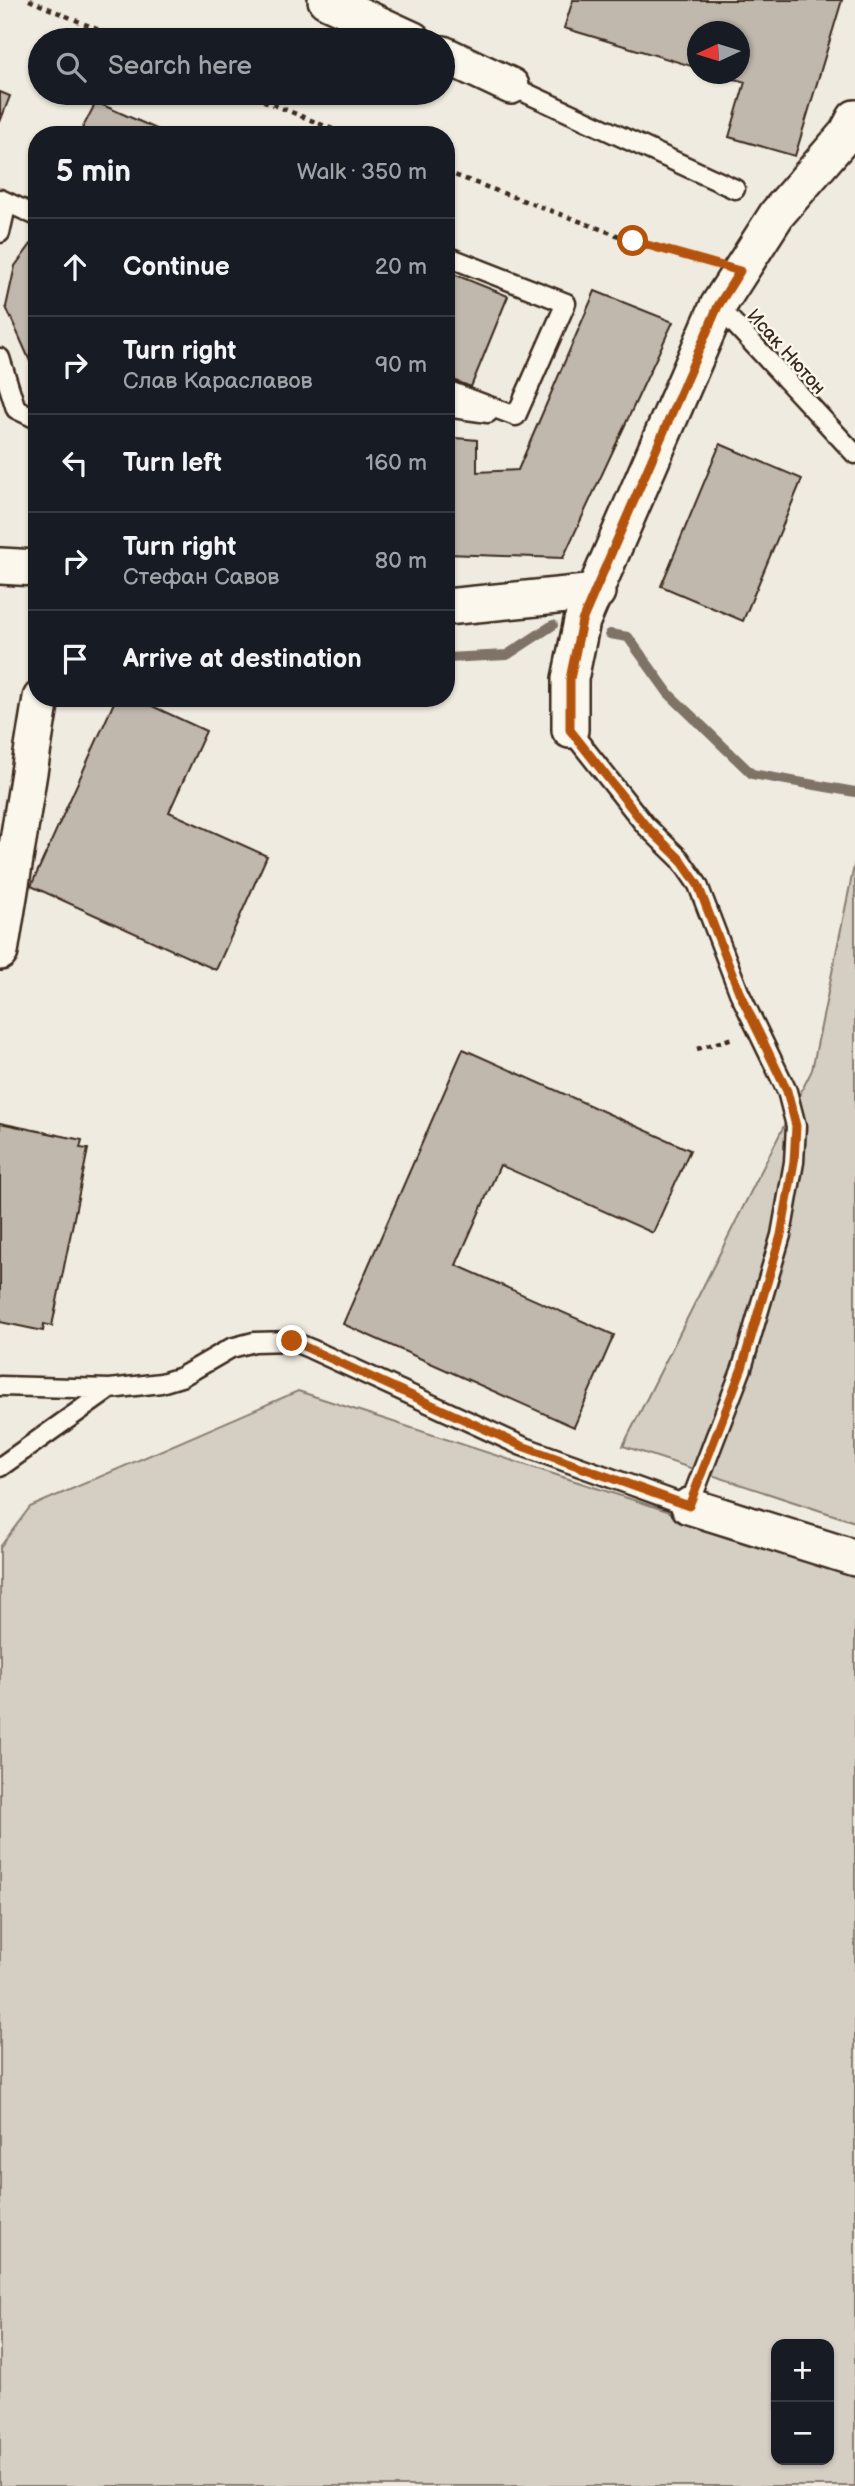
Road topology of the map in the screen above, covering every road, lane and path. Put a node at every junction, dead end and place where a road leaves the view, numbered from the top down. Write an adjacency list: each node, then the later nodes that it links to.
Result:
1 (29, 0): 3 (path)
2 (326, 0): 4 (street)
3 (94, 28)
4 (387, 28)
5 (455, 60): 6 (street)
6 (511, 86): 11 (lane)
7 (274, 105): 9 (path)
8 (855, 118): 16 (street)
9 (325, 126)
10 (455, 176): 16 (path)
11 (735, 190)
12 (3, 201): 13 (lane); 14 (lane)
13 (28, 212)
14 (0, 233)
15 (455, 260): 22 (lane)
16 (740, 271): 17 (street)
17 (718, 306): 23 (lane, Исак Нютон); 26 (street)
18 (0, 358): 21 (lane)
19 (455, 393): 22 (lane)
20 (455, 408): 22 (lane)
21 (28, 415)
22 (516, 416)
23 (855, 454)
24 (0, 566): 25 (street)
25 (28, 568)
26 (597, 592): 27 (street); 29 (street)
27 (455, 606)
28 (40, 707): 30 (street)
29 (570, 730): 31 (lane)
30 (0, 952)
31 (756, 1030): 32 (path); 36 (lane)
32 (697, 1049)
33 (0, 1386): 34 (lane)
34 (110, 1389): 35 (lane); 36 (lane)
35 (0, 1466)
36 (689, 1506): 37 (street)
37 (855, 1558)

